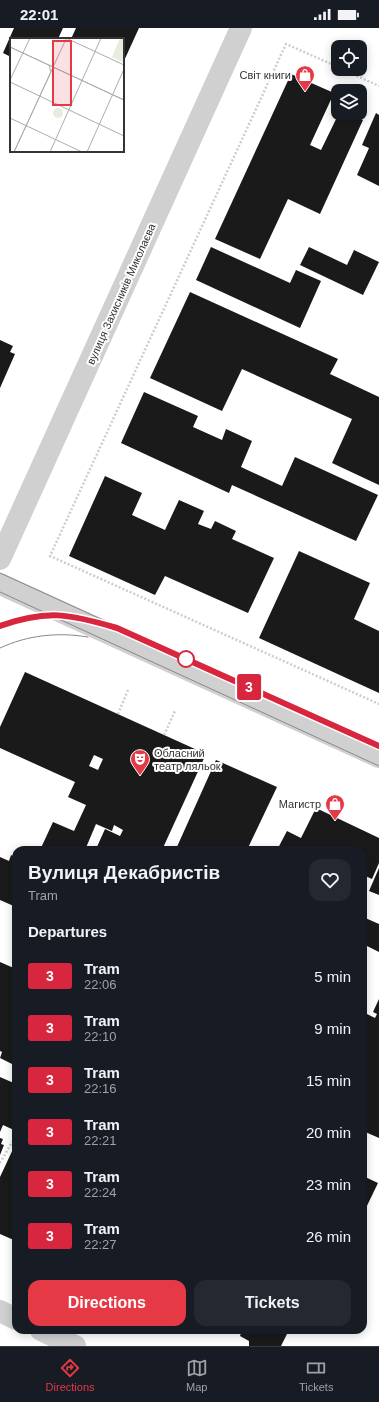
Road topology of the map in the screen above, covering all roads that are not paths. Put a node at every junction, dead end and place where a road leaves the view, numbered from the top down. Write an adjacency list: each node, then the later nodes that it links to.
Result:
1 (241, 28): 2 (street, вулиця Захисників Миколаєва)
2 (0, 559)
3 (0, 584): 4 (street)
4 (379, 757)
5 (0, 1311): 6 (street)
6 (12, 1317)
7 (49, 1334): 8 (street)
8 (75, 1346)

